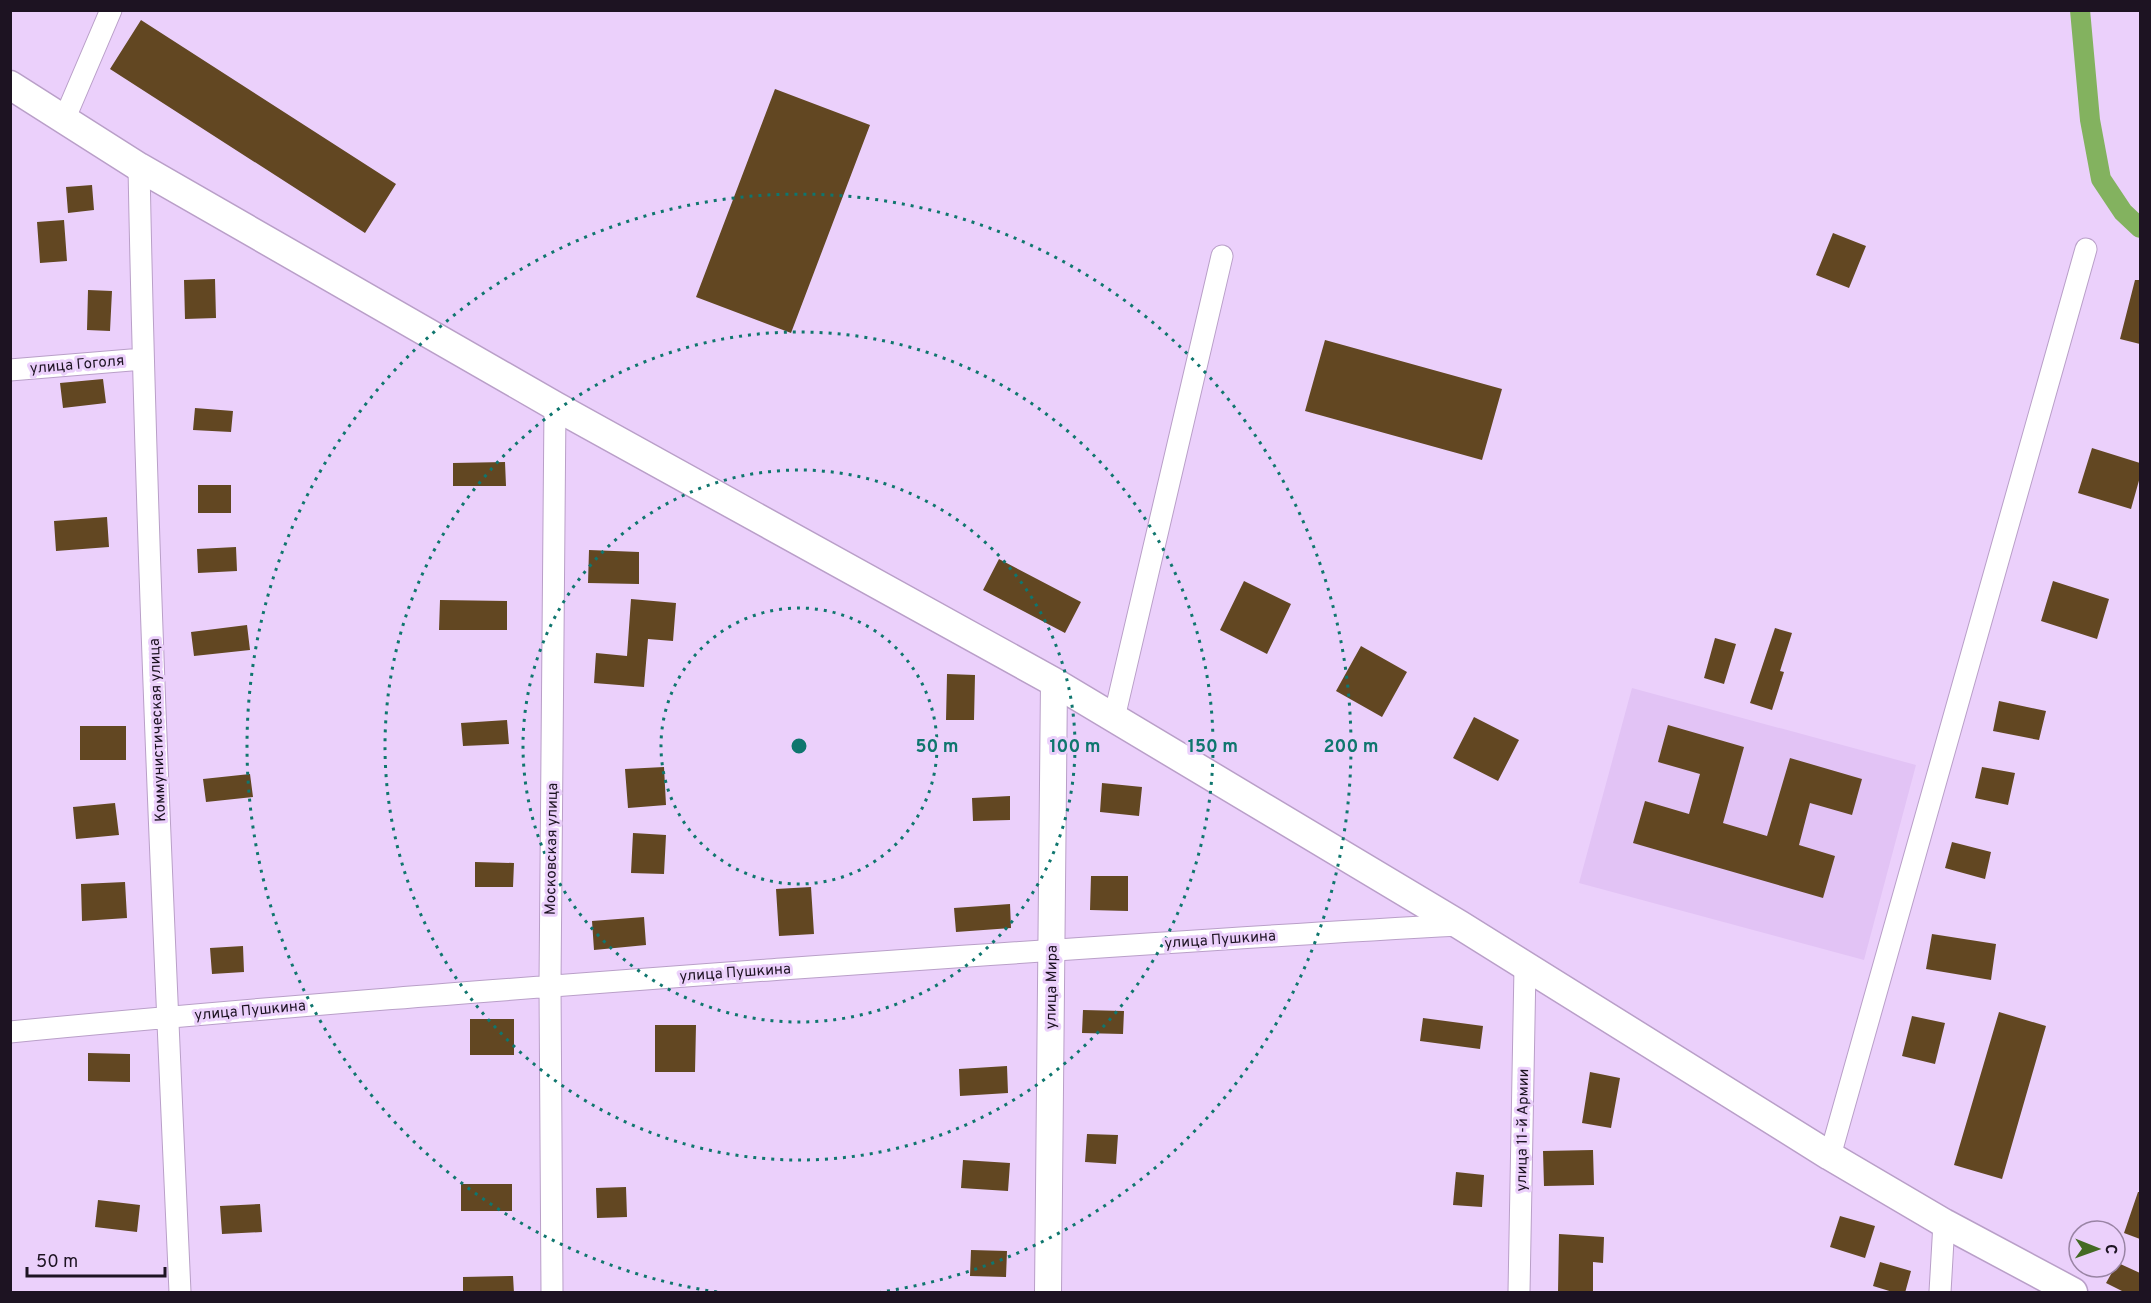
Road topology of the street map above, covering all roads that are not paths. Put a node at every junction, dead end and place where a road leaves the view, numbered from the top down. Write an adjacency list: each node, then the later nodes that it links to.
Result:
1 (111, 10): 3 (street)
2 (10, 84): 3 (main road)
3 (64, 120): 4 (main road)
4 (139, 166): 7 (street, Коммунистическая улица); 9 (main road)
5 (2086, 249): 18 (street)
6 (1222, 256): 11 (street)
7 (143, 359): 8 (street, улица Гоголя); 16 (street, Коммунистическая улица)
8 (10, 370)
9 (555, 406): 10 (main road); 15 (street, Московская улица)
10 (1054, 682): 11 (main road); 13 (street, улица Мира)
11 (1114, 718): 12 (main road)
12 (1460, 925): 13 (street, улица Пушкина); 14 (main road)
13 (1051, 949): 15 (street, улица Пушкина); 22 (street, улица Мира)
14 (1525, 967): 18 (main road); 23 (street, улица 11-й Армии)
15 (550, 985): 16 (street, улица Пушкина); 21 (street, Московская улица)
16 (167, 1017): 17 (street, улица Пушкина); 20 (street, Коммунистическая улица)
17 (10, 1032)
18 (1830, 1156): 19 (main road)
19 (1944, 1223): 24 (street); 25 (main road)
20 (180, 1293)
21 (552, 1293)
22 (1048, 1293)
23 (1519, 1293)
24 (1941, 1293)
25 (2073, 1293)

